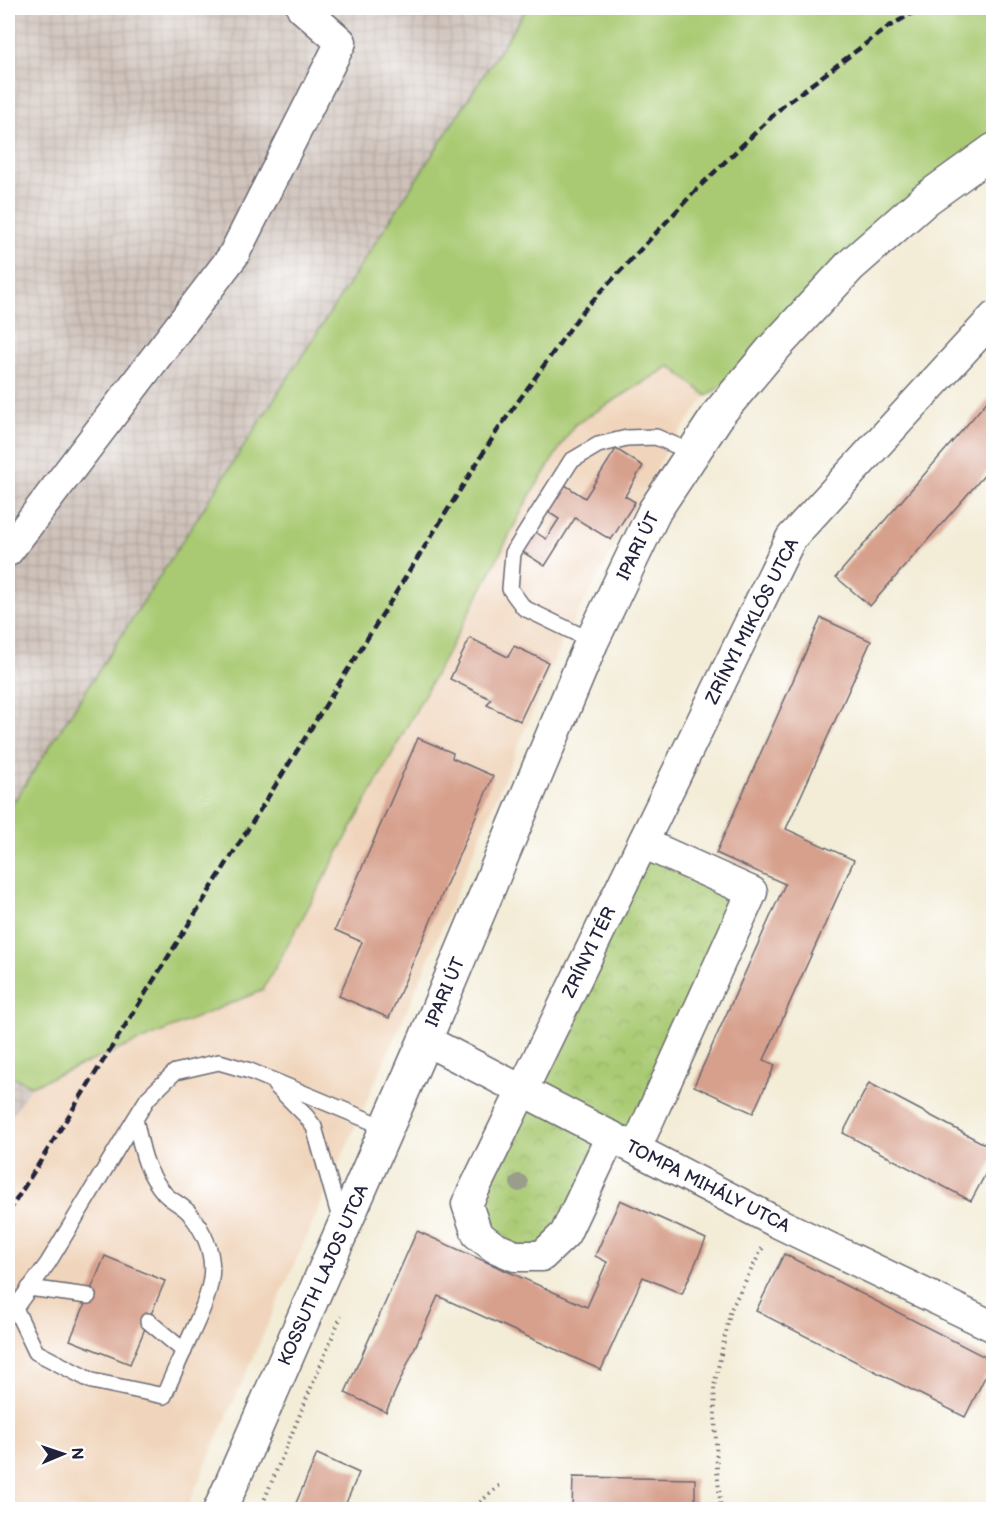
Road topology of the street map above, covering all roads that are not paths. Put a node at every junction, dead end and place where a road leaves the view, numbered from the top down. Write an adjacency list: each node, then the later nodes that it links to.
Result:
1 (302, 8): 5 (street)
2 (993, 150): 4 (main road, IPARI ÚT)
3 (993, 317): 7 (street, ZRÍNYI MIKLÓS UTCA)
4 (691, 452): 6 (main road, IPARI ÚT); 6 (lane)
5 (8, 551)
6 (592, 641): 8 (main road, IPARI ÚT)
7 (644, 843): 10 (street, ZRÍNYI TÉR); 13 (street, ZRÍNYI TÉR)
8 (425, 1040): 10 (street, TOMPA MIHÁLY UTCA); 12 (main road, KOSSUTH LAJOS UTCA)
9 (269, 1079): 11 (lane); 12 (lane); 14 (lane)
10 (523, 1090): 13 (street, TOMPA MIHÁLY UTCA); 13 (street, ZRÍNYI TÉR)
11 (135, 1119): 15 (lane); 19 (lane)
12 (387, 1128): 14 (main road, KOSSUTH LAJOS UTCA)
13 (624, 1142): 18 (street, TOMPA MIHÁLY UTCA)
14 (343, 1229): 20 (main road, KOSSUTH LAJOS UTCA)
15 (29, 1288): 16 (lane); 19 (lane)
16 (88, 1296)
17 (148, 1321): 19 (lane)
18 (993, 1326)
19 (184, 1351)
20 (220, 1509)

